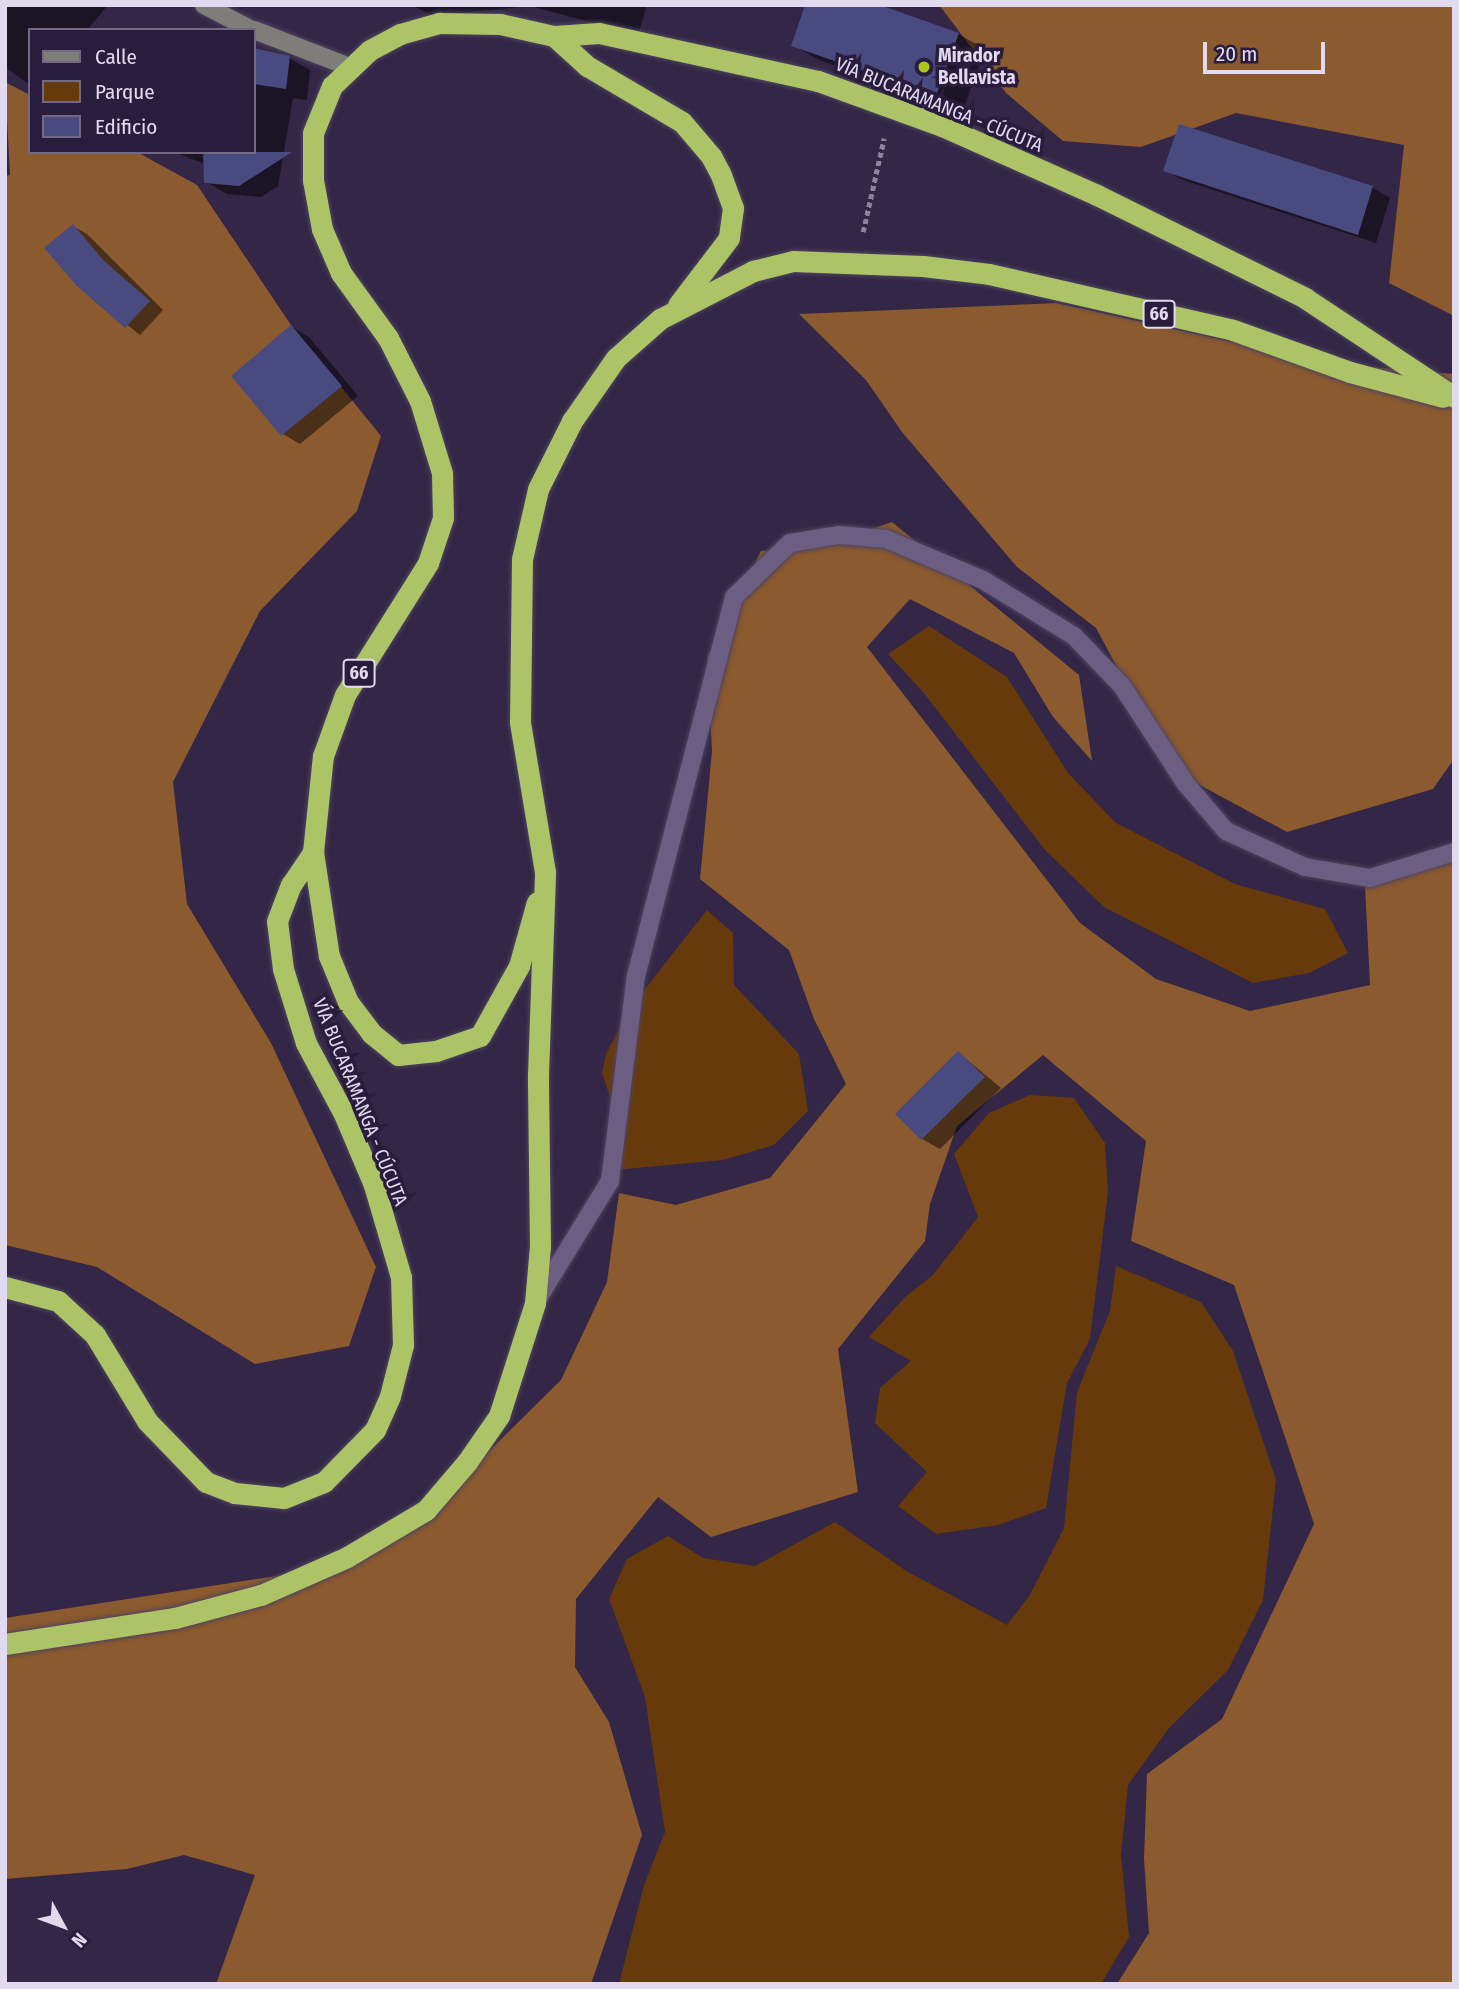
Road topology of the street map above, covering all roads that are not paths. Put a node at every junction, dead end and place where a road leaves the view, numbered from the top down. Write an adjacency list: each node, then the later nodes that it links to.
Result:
1 (204, 5): 2 (street)
2 (249, 28)
3 (256, 31): 5 (street)
4 (554, 36): 5 (highway, VÍA BUCARAMANGA - CÚCUTA / 66); 6 (highway); 7 (highway, VÍA BUCARAMANGA - CÚCUTA / 66)
5 (350, 67): 8 (highway, VÍA BUCARAMANGA - CÚCUTA / 66)
6 (677, 307): 7 (highway, VÍA BUCARAMANGA - CÚCUTA / 66); 10 (highway, VÍA BUCARAMANGA - CÚCUTA / 66)
7 (1454, 399)
8 (313, 852): 10 (highway); 11 (highway, VÍA BUCARAMANGA - CÚCUTA / 66)
9 (1454, 852): 12 (street)
10 (545, 872): 12 (highway, VÍA BUCARAMANGA - CÚCUTA / 66)
11 (5, 1287)
12 (535, 1303): 13 (highway, VÍA BUCARAMANGA - CÚCUTA / 66)
13 (5, 1644)

